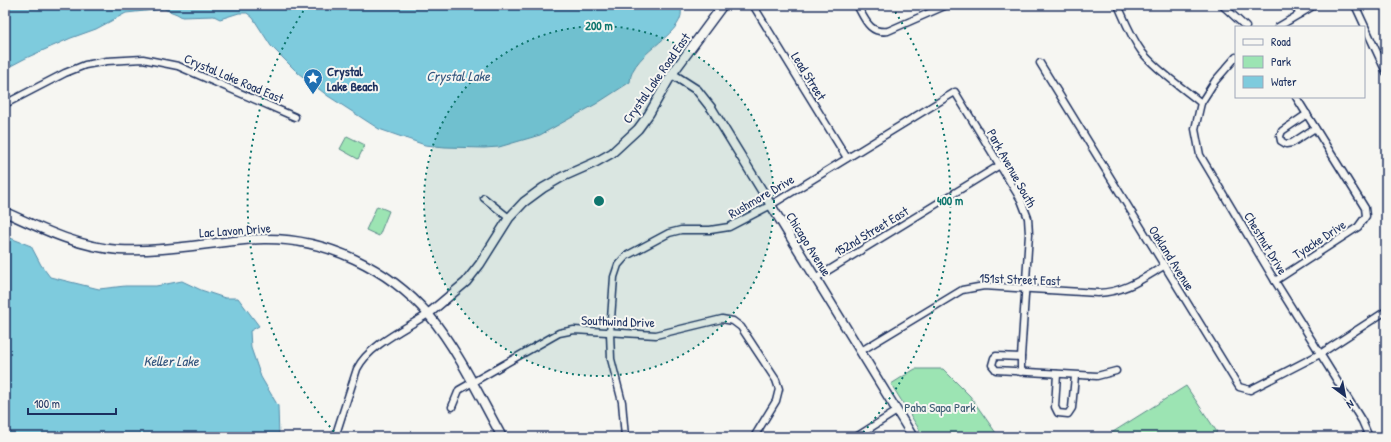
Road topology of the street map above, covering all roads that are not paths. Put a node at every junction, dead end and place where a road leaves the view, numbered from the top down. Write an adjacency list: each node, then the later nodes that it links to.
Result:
1 (723, 5): 18 (street, Crystal Lake Road East)
2 (753, 5): 26 (street, Lead Street)
3 (857, 5): 4 (street)
4 (946, 5)
5 (1118, 5): 21 (street)
6 (1222, 5): 11 (street)
7 (1294, 5): 10 (street)
8 (1315, 5): 10 (street)
9 (1355, 5): 13 (street)
10 (1300, 14): 12 (street)
11 (1245, 26)
12 (1280, 26)
13 (1365, 26)
14 (1365, 27): 17 (street)
15 (1235, 59): 21 (street, Chestnut Drive)
16 (1040, 63): 32 (street, Oakland Avenue)
17 (1386, 72)
18 (672, 74): 29 (street, Chicago Avenue); 31 (street, Crystal Lake Road East)
19 (955, 92): 26 (street, Rushmore Drive); 27 (street, Park Avenue South)
20 (1297, 98): 23 (street, Tyacke Drive)
21 (1201, 102): 34 (street, Chestnut Drive)
22 (5, 104): 24 (street, Crystal Lake Road East)
23 (1307, 114): 25 (street, Tyacke Drive); 25 (street)
24 (295, 117)
25 (1315, 128): 34 (street, Tyacke Drive)
26 (847, 158): 29 (street, Rushmore Drive)
27 (1000, 165): 33 (street, 152nd Street East); 35 (street, Park Avenue South)
28 (484, 198): 31 (street)
29 (771, 205): 33 (street, Chicago Avenue); 38 (street, Rushmore Drive)
30 (5, 212): 37 (street, Lac Lavon Drive)
31 (509, 218): 37 (street, Crystal Lake Road East)
32 (1164, 266): 35 (street, 151st Street East); 40 (street, Oakland Avenue)
33 (816, 278): 39 (street, Chicago Avenue)
34 (1275, 281): 40 (street, Chestnut Drive)
35 (1025, 288): 39 (street, 151st Street East); 41 (street, Park Avenue South)
36 (1386, 311): 40 (street, Oakland Avenue)
37 (428, 314): 46 (street, Lac Lavon Drive); 49 (street)
38 (610, 333): 46 (street, Southwind Drive); 51 (street, Rushmore Drive); 52 (street, Southwind Drive)
39 (861, 351): 48 (street, Chicago Avenue)
40 (1320, 354): 55 (street, Chestnut Drive)
41 (1021, 357): 43 (street, Park Avenue South); 43 (street)
42 (1116, 371): 45 (street)
43 (1021, 372): 44 (street)
44 (1057, 374): 45 (street); 45 (street)
45 (1075, 376)
46 (472, 382): 47 (street, Southwind Drive); 50 (street, Lac Lavon Drive)
47 (452, 407)
48 (897, 411): 53 (street); 54 (street, Chicago Avenue)
49 (335, 437)
50 (502, 437)
51 (625, 437)
52 (754, 437)
53 (856, 437)
54 (913, 437)
55 (1369, 437)

